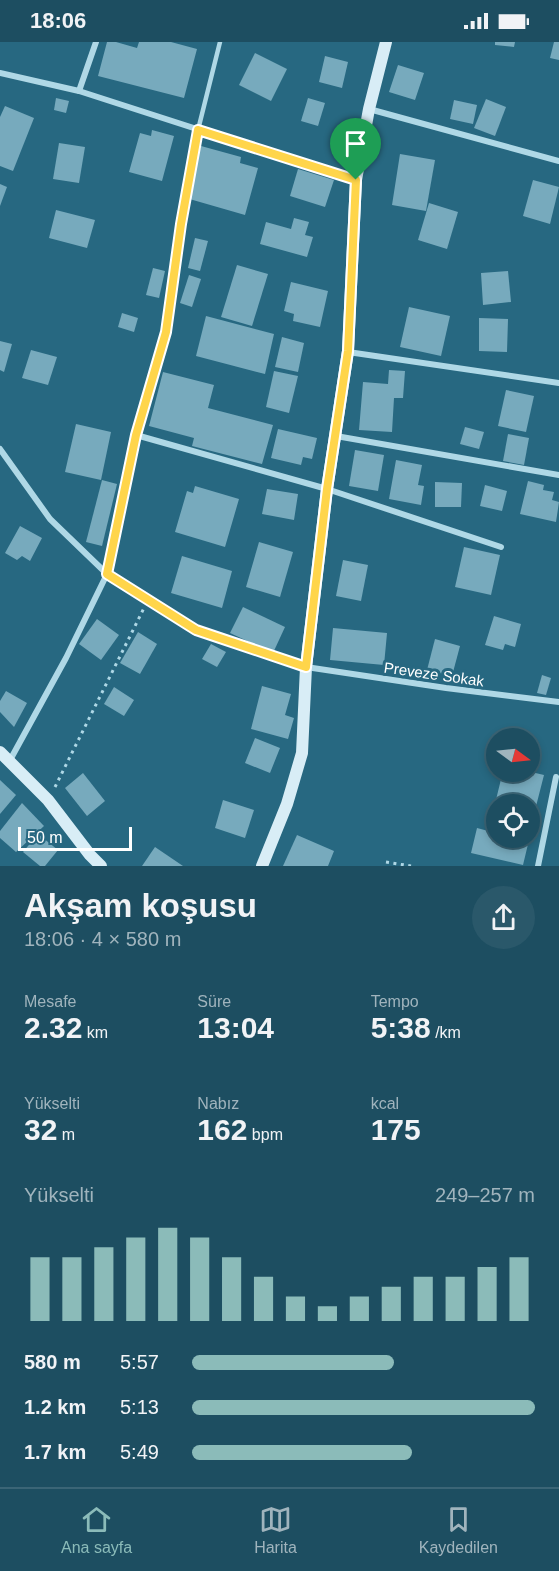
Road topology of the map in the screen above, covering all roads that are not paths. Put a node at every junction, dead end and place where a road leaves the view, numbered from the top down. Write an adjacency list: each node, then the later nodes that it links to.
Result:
1 (96, 42): 5 (street)
2 (220, 42): 7 (lane)
3 (386, 42): 6 (street)
4 (0, 73): 5 (street)
5 (79, 91): 7 (street)
6 (369, 109): 8 (street); 9 (street)
7 (198, 130): 9 (street); 12 (street)
8 (559, 161)
9 (356, 180): 10 (street)
10 (348, 351): 11 (street); 13 (street)
11 (559, 383)
12 (136, 435): 16 (street); 18 (street)
13 (335, 436): 15 (street); 16 (street)
14 (0, 449): 18 (street, Preveze Sokak)
15 (559, 475)
16 (327, 489): 17 (street); 19 (street)
17 (501, 547)
18 (107, 574): 19 (street, Preveze Sokak); 22 (street)
19 (306, 667): 20 (street, Preveze Sokak); 25 (street)
20 (559, 702)
21 (0, 752): 22 (street)
22 (9, 762): 24 (street)
23 (556, 777): 26 (street)
24 (101, 866)
25 (262, 866)
26 (538, 866)

